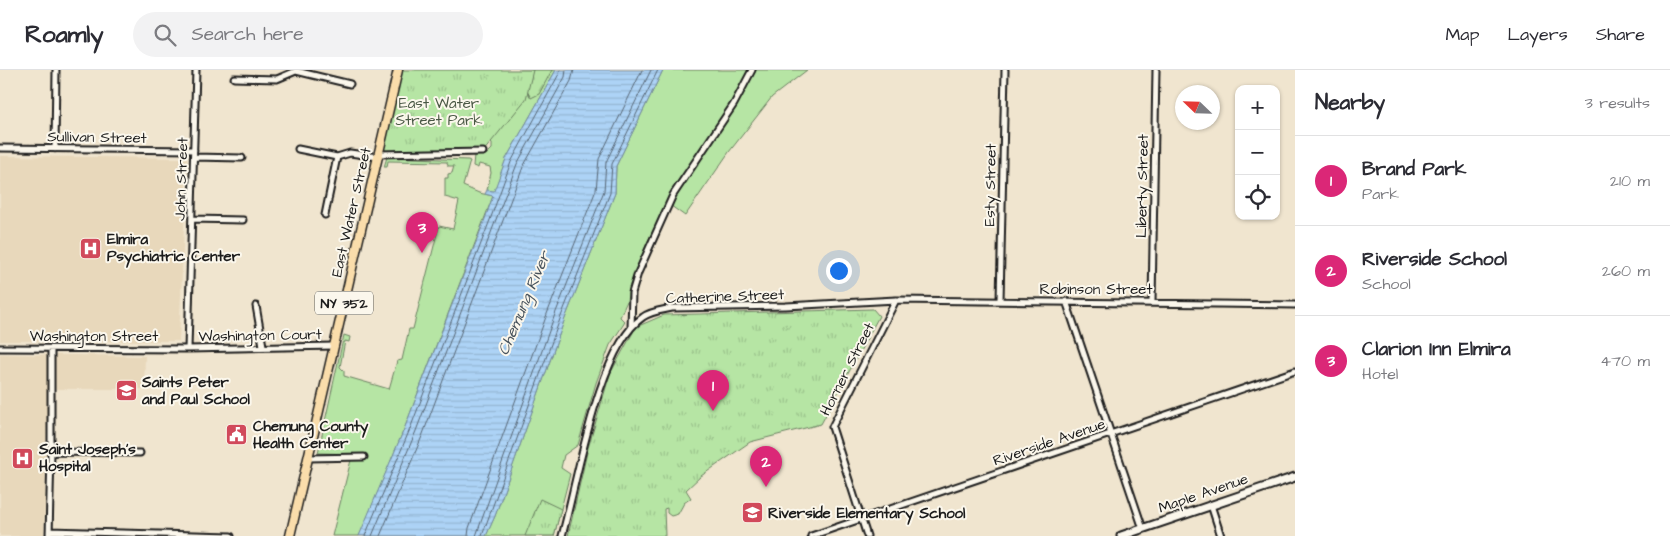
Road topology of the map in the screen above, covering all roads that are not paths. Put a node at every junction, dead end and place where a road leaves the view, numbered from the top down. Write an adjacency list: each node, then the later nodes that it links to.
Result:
1 (56, 70): 11 (street)
2 (196, 70): 13 (street, John Street)
3 (398, 70): 15 (main road, East Water Street / NY 352)
4 (752, 70): 28 (street)
5 (1005, 70): 23 (street, Esty Street)
6 (1156, 70): 25 (street, Liberty Street)
7 (296, 71): 8 (street); 9 (street)
8 (234, 78)
9 (350, 84)
10 (0, 148): 11 (street, Sullivan Street)
11 (55, 149): 13 (street, Sullivan Street)
12 (298, 149): 16 (street)
13 (194, 150): 17 (street, John Street)
14 (482, 152): 15 (street)
15 (378, 155): 16 (street); 30 (main road, East Water Street / NY 352)
16 (337, 157): 19 (street)
17 (194, 158): 18 (street); 20 (street, John Street)
18 (242, 158)
19 (325, 215)
20 (192, 219): 21 (street); 33 (street, John Street)
21 (242, 220)
22 (896, 300): 23 (street, Robinson Street); 28 (street, Catherine Street); 42 (street, Horner Street)
23 (1000, 301): 24 (street, Robinson Street)
24 (1066, 301): 25 (street, Robinson Street); 35 (street)
25 (1152, 302): 26 (street, Robinson Street)
26 (1295, 305)
27 (256, 306): 29 (street)
28 (631, 328): 47 (street, Catherine Street)
29 (264, 346): 30 (street, Washington Court); 33 (street, Washington Court)
30 (334, 346): 39 (main road, East Water Street / NY 352)
31 (0, 348): 32 (street, Washington Street)
32 (51, 349): 33 (street, Washington Street); 36 (street)
33 (188, 349)
34 (1295, 371): 35 (street, Riverside Avenue)
35 (1111, 434): 42 (street, Riverside Avenue); 43 (street)
36 (52, 452): 37 (street); 44 (street)
37 (140, 454)
38 (364, 457): 39 (street)
39 (308, 458): 46 (main road, East Water Street / NY 352)
40 (1295, 477): 41 (main road, Maple Avenue)
41 (1211, 505): 43 (main road, Maple Avenue); 51 (street)
42 (861, 519): 48 (street, Riverside Avenue); 49 (street, Horner Street)
43 (1142, 529): 50 (main road, Maple Avenue)
44 (49, 533): 45 (street)
45 (231, 536)
46 (290, 536)
47 (562, 536)
48 (811, 536)
49 (867, 536)
50 (1121, 536)
51 (1221, 536)

